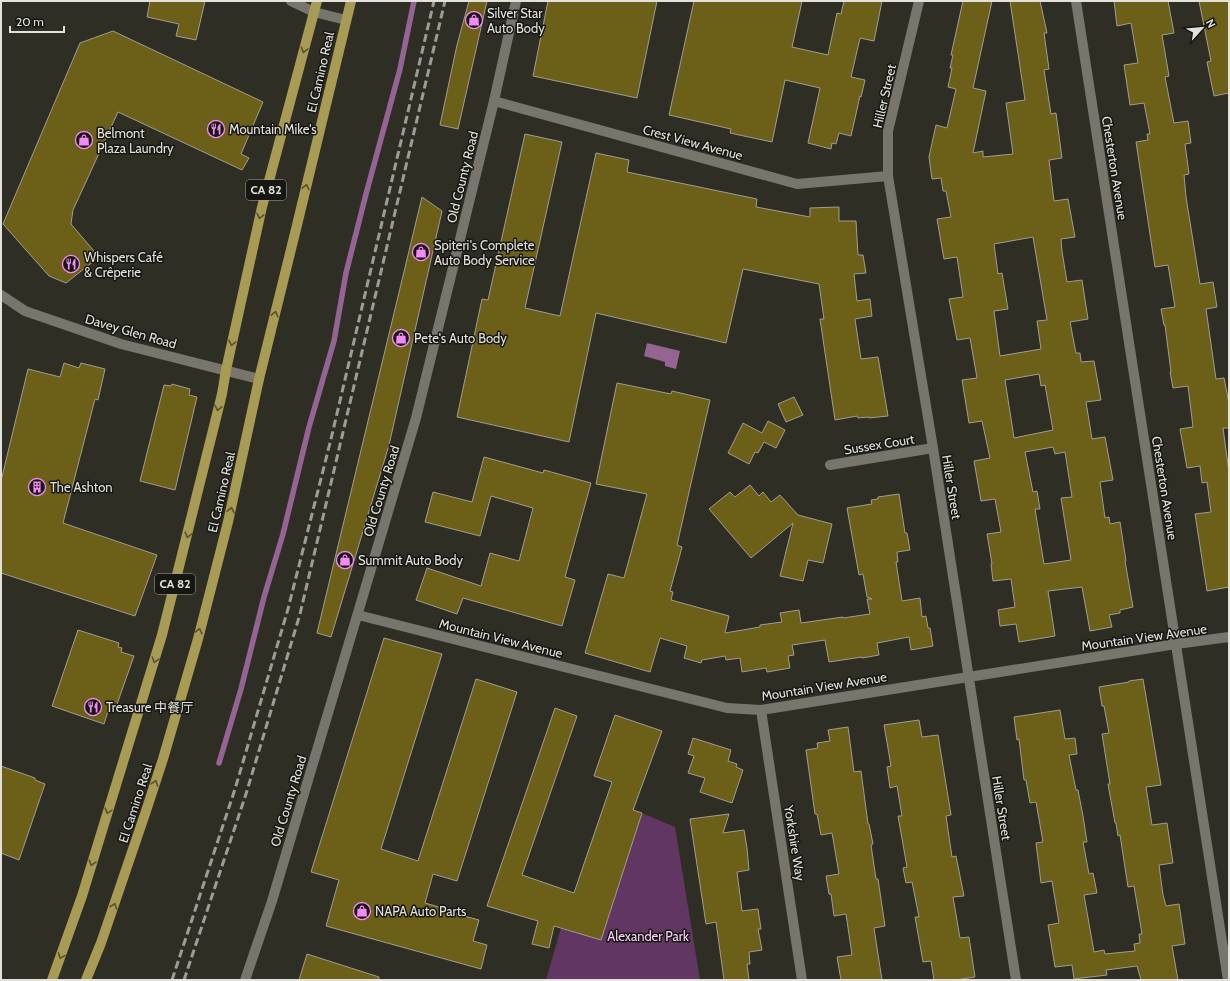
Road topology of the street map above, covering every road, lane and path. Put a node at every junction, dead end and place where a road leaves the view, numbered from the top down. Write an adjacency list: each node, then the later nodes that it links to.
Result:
1 (292, 1): 7 (street)
2 (317, 1): 7 (main road, El Camino Real / CA 82)
3 (351, 1): 8 (main road, El Camino Real / CA 82)
4 (516, 1): 9 (street, Old County Road)
5 (920, 1): 10 (street, Hiller Street)
6 (1076, 1): 18 (street, Chesterton Avenue)
7 (314, 12): 8 (street); 12 (main road, El Camino Real / CA 82, one-way to 12)
8 (346, 20): 13 (main road, El Camino Real / CA 82, one-way to 8)
9 (494, 101): 10 (street, Crest View Avenue); 16 (street, Old County Road)
10 (888, 176): 14 (street, Hiller Street)
11 (1, 295): 12 (street, Davey Glen Road)
12 (226, 370): 13 (street, Davey Glen Road); 21 (main road, El Camino Real / CA 82, one-way to 21)
13 (259, 378): 22 (main road, El Camino Real / CA 82, one-way to 13)
14 (933, 448): 15 (street, Sussex Court); 19 (street, Hiller Street)
15 (830, 465)
16 (358, 615): 20 (street, Mountain View Avenue); 23 (street, Old County Road)
17 (1229, 638): 18 (street, Mountain View Avenue)
18 (1176, 644): 19 (street, Mountain View Avenue); 26 (street, Chesterton Avenue)
19 (968, 677): 20 (street, Mountain View Avenue); 25 (street, Hiller Street)
20 (761, 710): 24 (street, Yorkshire Way)
21 (52, 980)
22 (86, 980)
23 (245, 980)
24 (802, 980)
25 (1016, 980)
26 (1228, 980)

